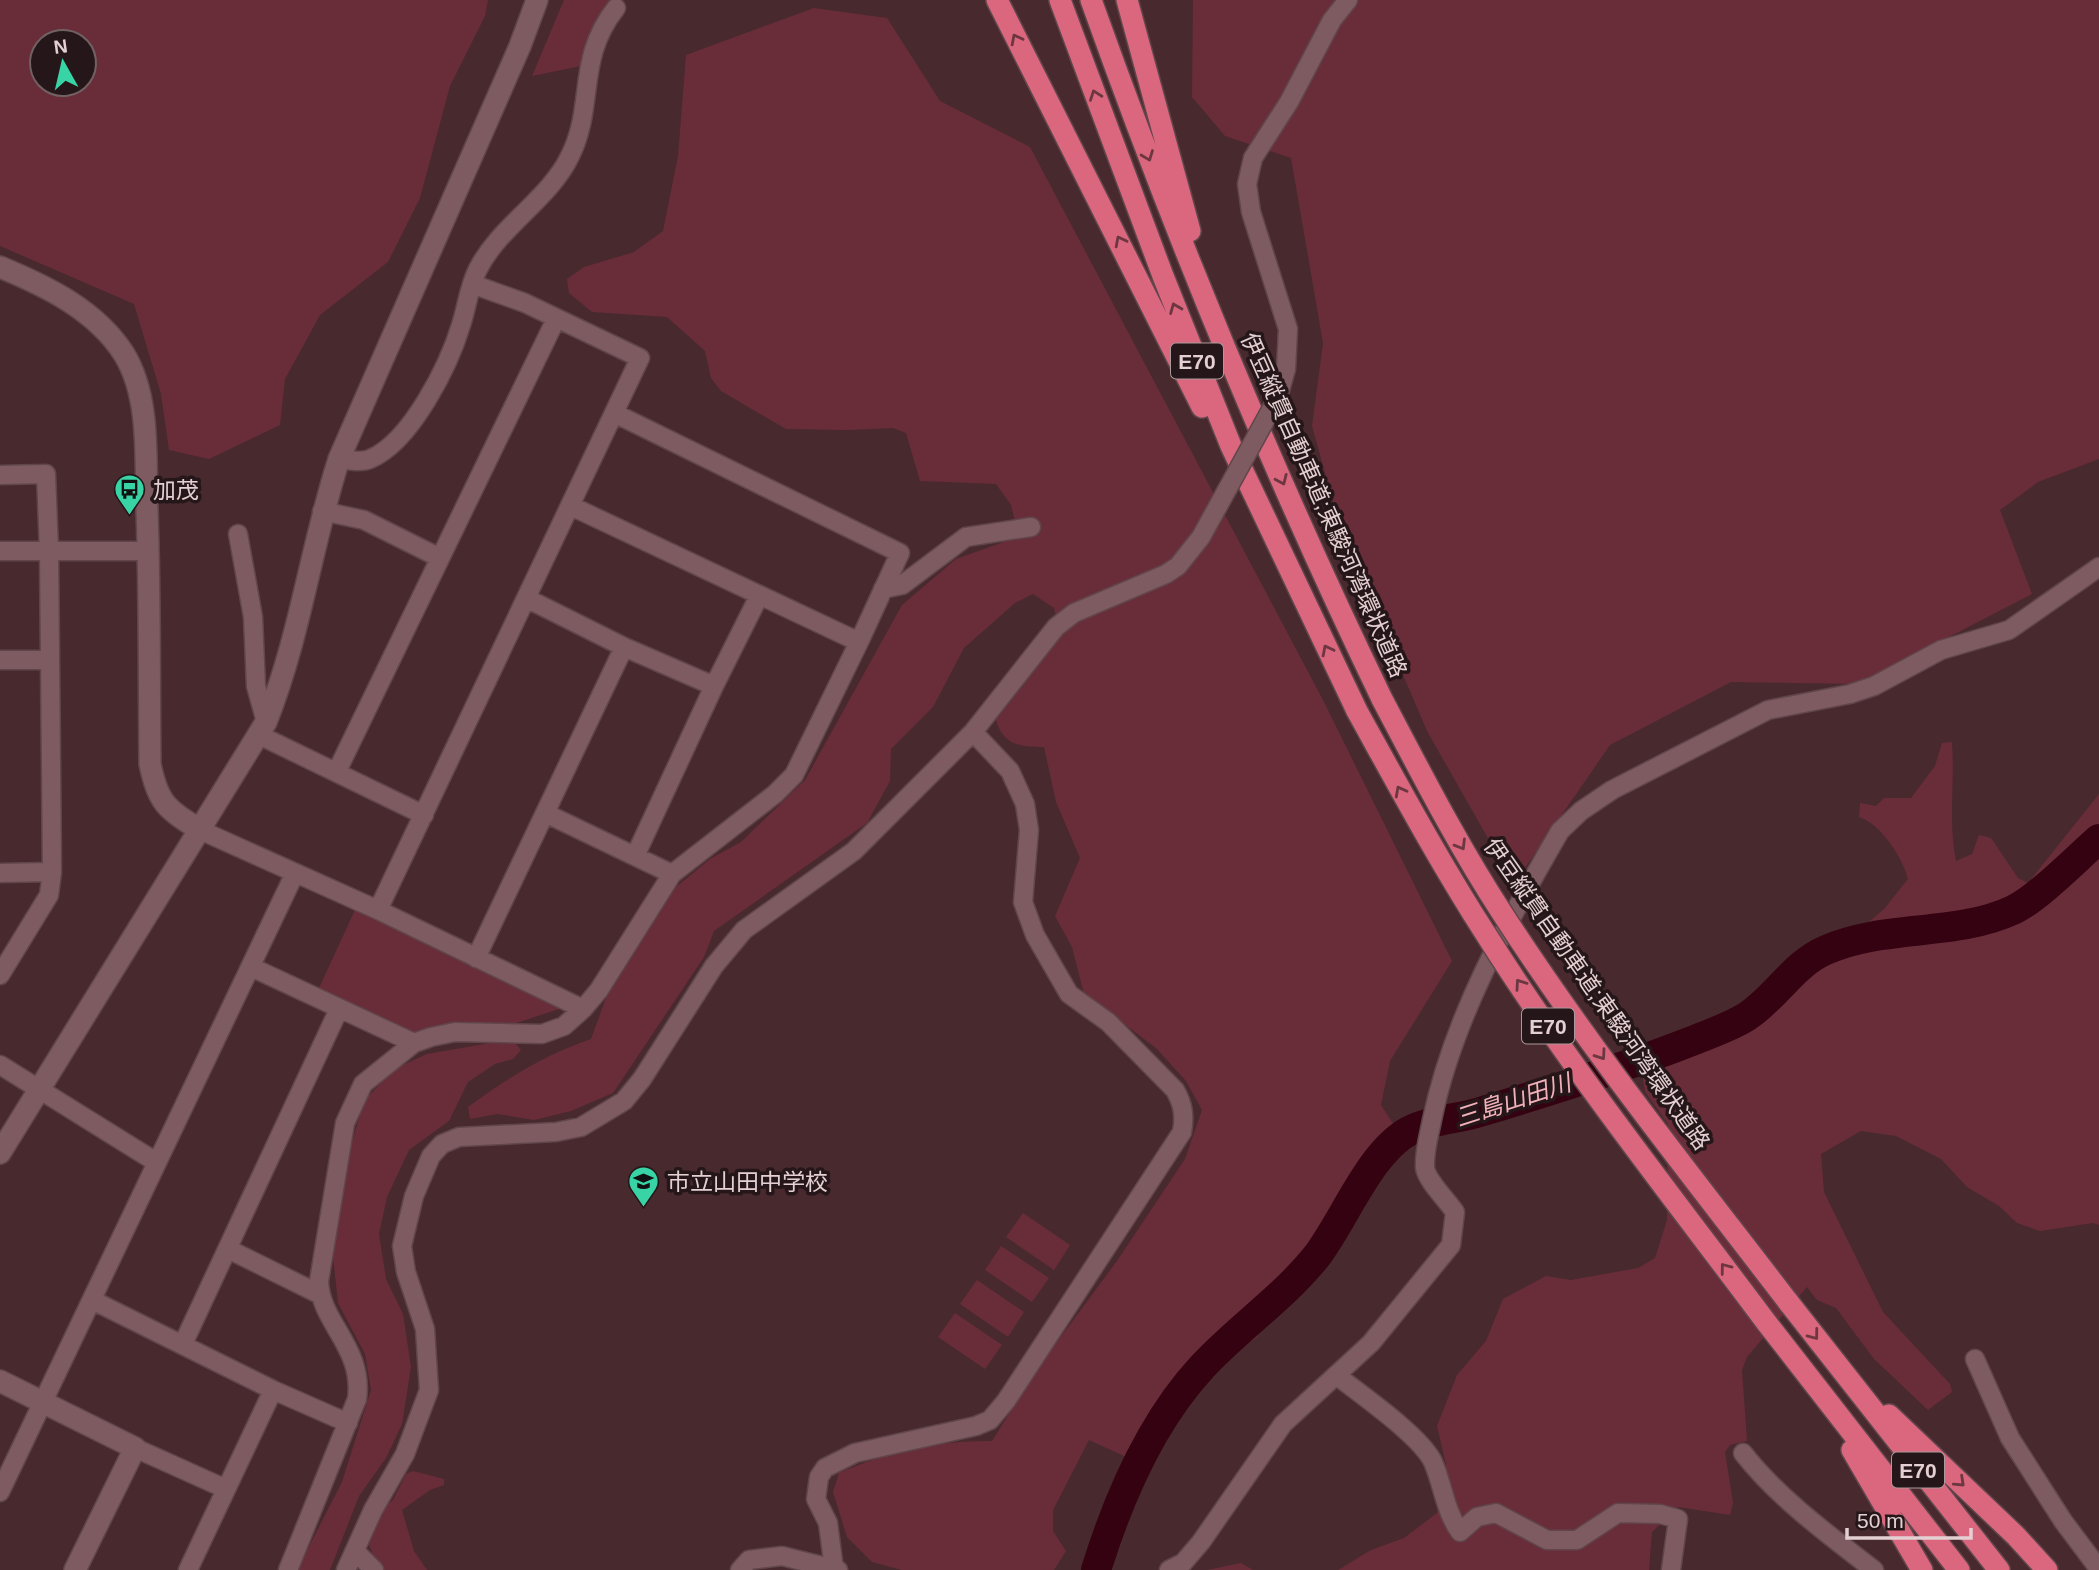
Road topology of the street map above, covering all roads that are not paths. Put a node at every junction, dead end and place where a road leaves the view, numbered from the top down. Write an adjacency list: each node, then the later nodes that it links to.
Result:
1 (537, 0): 13 (street)
2 (996, 0): 27 (highway, one-way to 2)
3 (1060, 0): 27 (highway, E70, one-way to 3)
4 (1091, 0): 11 (highway, 伊豆縦貫自動車道;東駿河湾環状道路 / E70, one-way to 11)
5 (1127, 0): 11 (highway)
6 (1348, 0): 34 (street, bridge)
7 (616, 8): 9 (street)
8 (0, 267): 21 (street)
9 (472, 284): 10 (street); 13 (street)
10 (556, 319): 12 (street); 22 (street)
11 (1234, 371): 60 (highway, 伊豆縦貫自動車道;東駿河湾環状道路 / E70, one-way to 60, bridge)
12 (616, 414): 15 (street); 24 (street)
13 (339, 459): 16 (street)
14 (0, 475): 20 (street)
15 (571, 506): 25 (street); 26 (street)
16 (322, 511): 22 (street); 33 (street)
17 (1031, 527): 24 (street)
18 (238, 534): 33 (street)
19 (0, 551): 20 (street)
20 (49, 551): 21 (street); 31 (street)
21 (148, 551): 38 (street)
22 (438, 557): 35 (street)
23 (2099, 567): 61 (street)
24 (883, 589): 28 (street)
25 (760, 596): 28 (street); 32 (street)
26 (528, 599): 29 (street); 37 (street)
27 (1306, 608): 63 (highway, E70, one-way to 27, bridge)
28 (859, 642): 43 (street)
29 (624, 647): 32 (street); 36 (street)
30 (0, 660): 31 (street)
31 (48, 660): 40 (street)
32 (714, 685): 39 (street)
33 (263, 728): 35 (street); 38 (street)
34 (973, 732): 71 (street); 72 (street)
35 (337, 771): 37 (street)
36 (545, 813): 39 (street); 45 (street)
37 (424, 815): 44 (street)
38 (200, 830): 42 (street); 52 (street)
39 (636, 854): 43 (street)
40 (52, 872): 41 (street); 47 (street)
41 (0, 873)
42 (295, 873): 44 (street); 46 (street)
43 (672, 874): 49 (street)
44 (378, 910): 45 (street)
45 (476, 958): 49 (street)
46 (251, 967): 48 (street); 54 (street)
47 (0, 975)
48 (339, 1009): 50 (street); 55 (street)
49 (583, 1009): 50 (street)
50 (414, 1043): 56 (street)
51 (0, 1065): 52 (street)
52 (40, 1088): 53 (street); 54 (street)
53 (0, 1153)
54 (156, 1162): 57 (street)
55 (228, 1249): 56 (street); 58 (street)
56 (319, 1294): 66 (street)
57 (94, 1301): 58 (street); 65 (street)
58 (183, 1344): 64 (street)
59 (1975, 1359): 73 (street)
60 (1839, 1368): 85 (highway, 伊豆縦貫自動車道;東駿河湾環状道路 / E70); 86 (highway, one-way to 86)
61 (1336, 1375): 80 (street); 81 (street)
62 (0, 1381): 65 (street)
63 (1814, 1385): 83 (highway); 84 (highway, E70)
64 (272, 1390): 66 (street); 69 (street)
65 (45, 1402): 67 (street); 70 (street)
66 (348, 1423): 76 (street)
67 (135, 1448): 69 (street); 74 (street)
68 (1743, 1454): 82 (street)
69 (226, 1489): 75 (street)
70 (0, 1492)
71 (355, 1551): 77 (street); 78 (street)
72 (836, 1569): 79 (street)
73 (2099, 1569)
74 (75, 1570)
75 (188, 1570)
76 (288, 1570)
77 (346, 1570)
78 (374, 1570)
79 (740, 1570)
80 (1169, 1570)
81 (1671, 1570)
82 (1874, 1570)
83 (1922, 1570)
84 (1959, 1570)
85 (1999, 1570)
86 (2047, 1570)

